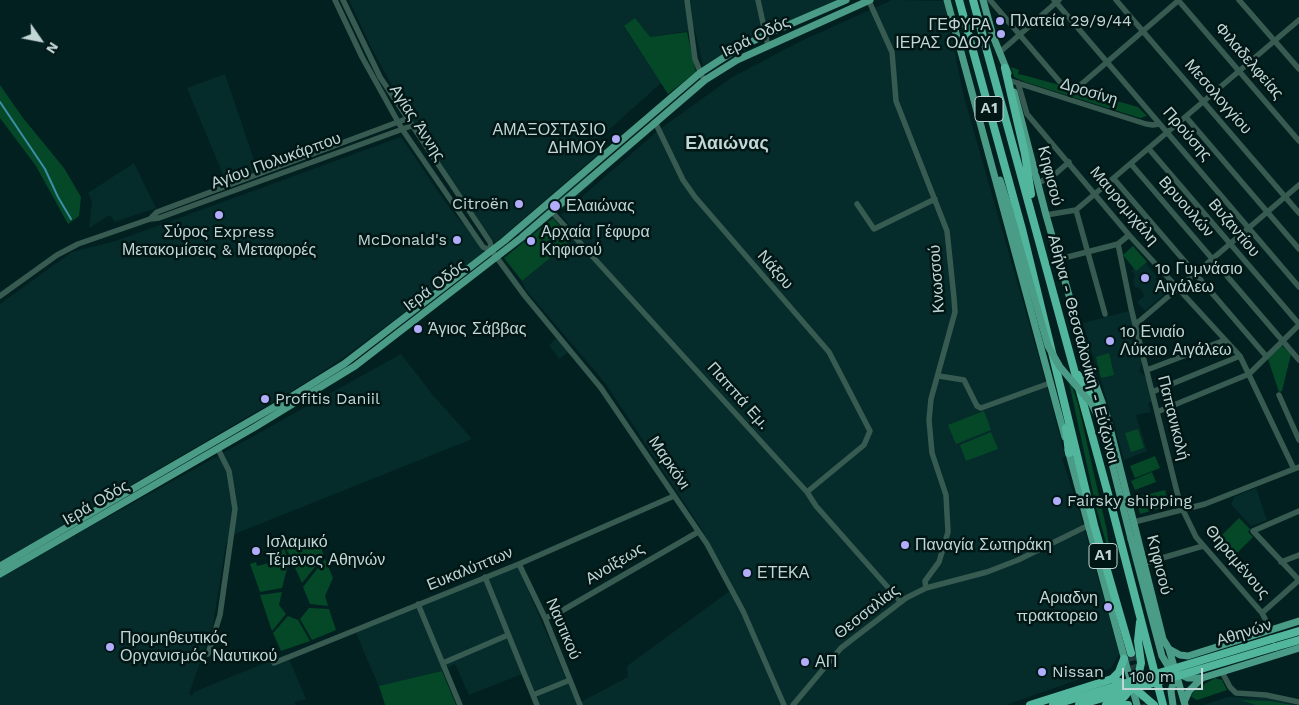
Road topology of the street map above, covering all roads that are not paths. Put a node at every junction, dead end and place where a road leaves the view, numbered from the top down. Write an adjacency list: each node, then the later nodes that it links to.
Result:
1 (335, 0): 34 (street, Αγίας Άννης)
2 (342, 0): 33 (street, Αγίας Άννης)
3 (687, 0): 27 (street)
4 (758, 0): 19 (street)
5 (846, 0): 19 (main road, Ιερά Οδός)
6 (869, 0): 21 (main road, Ιερά Οδός); 50 (street, Κνωσσού)
7 (959, 0): 44 (highway, Αθήνα - Θεσσαλονίκη - Εύζωνοι / Α1)
8 (973, 0): 59 (highway, Αθήνα - Θεσσαλονίκη - Εύζωνοι / Α1)
9 (984, 0): 22 (main road, Κηφισού)
10 (990, 0): 18 (street)
11 (1116, 0): 17 (street, Μεσολογγίου)
12 (1178, 0): 17 (street); 26 (street, Φιλαδελφείας)
13 (1240, 0): 20 (street)
14 (1056, 1): 18 (street); 23 (street, Προύσης)
15 (948, 2): 31 (main road)
16 (1299, 20): 20 (street)
17 (1143, 32): 23 (street); 30 (street, Μεσολογγίου)
18 (1020, 34): 22 (street); 23 (street, Δροσίνη)
19 (765, 35): 21 (street); 27 (main road, Ιερά Οδός)
20 (1275, 41): 25 (street); 26 (street)
21 (768, 46): 28 (main road, Ιερά Οδός)
22 (1000, 52): 24 (main road, Κηφισού)
23 (1106, 62): 36 (street, Προύσης)
24 (1005, 68): 29 (main road, Κηφισού); 59 (highway)
25 (1299, 69)
26 (1240, 71): 30 (street); 40 (street, Φιλαδελφείας)
27 (700, 72): 28 (street); 66 (main road, Ιερά Οδός)
28 (705, 80): 35 (main road, Ιερά Οδός)
29 (1014, 82): 36 (street, Δροσίνη); 42 (street, Μαυρομιχάλη); 46 (main road, Κηφισού)
30 (1204, 102): 32 (street); 49 (street, Μεσολογγίου)
31 (979, 116): 52 (main road); 86 (main road)
32 (1186, 117): 39 (street); 55 (street)
33 (406, 119): 34 (street, Αγίου Πολυκάρπου); 37 (street, Αγίας Άννης)
34 (398, 122): 38 (street, Αγίας Άννης); 58 (street, Αγίου Πολυκάρπου)
35 (654, 122): 54 (main road, Ιερά Οδός); 95 (street, Νάξου)
36 (1159, 124): 39 (street, Προύσης)
37 (411, 126): 38 (street, Αγίου Πολυκάρπου); 66 (street, Αγίας Άννης)
38 (402, 130): 58 (street, Αγίου Πολυκάρπου); 66 (street, Αγίας Άννης)
39 (1167, 133): 41 (street); 60 (street, Προύσης)
40 (1299, 141)
41 (1149, 149): 43 (street); 63 (street, Βυζαντίου)
42 (1069, 162): 46 (street); 48 (street, Μαυρομιχάλη)
43 (1131, 164): 45 (street); 68 (street, Βρυουλών)
44 (1005, 166): 52 (highway); 85 (highway, Αθήνα - Θεσσαλονίκη - Εύζωνοι / Α1)
45 (1114, 179): 48 (street); 69 (street)
46 (1038, 183): 57 (main road, Κηφισού)
47 (1299, 185): 49 (street)
48 (1096, 194): 53 (street); 61 (street, Μαυρομιχάλη)
49 (1285, 197): 55 (street); 56 (street, Μεσολογγίου)
50 (935, 198): 51 (street); 84 (street, Κνωσσού)
51 (857, 204)
52 (1008, 205): 130 (main road, bridge)
53 (1076, 210): 57 (street); 65 (street)
54 (552, 212): 66 (main road, Ιερά Οδός); 95 (street, Παππά Εμ.)
55 (1267, 212): 60 (street); 64 (street)
56 (1299, 213)
57 (1046, 215): 67 (main road, Κηφισού)
58 (150, 219): 72 (street, Αγίου Πολυκάρπου)
59 (1036, 226): 81 (highway, Αθήνα - Θεσσαλονίκη - Εύζωνοι / Α1)
60 (1249, 228): 63 (street); 70 (street, Προύσης)
61 (1129, 235): 62 (street); 71 (street, Μαυρομιχάλη)
62 (1118, 244): 65 (street); 74 (street, Παπανικολή)
63 (1230, 244): 68 (street); 75 (street, Βυζαντίου)
64 (1299, 249)
65 (1088, 251): 67 (street); 73 (street)
66 (494, 254): 92 (main road, Ιερά Οδός); 96 (street, Μαρκόνι); 107 (main road, Ιερά Οδός)
67 (1060, 259): 90 (main road, Κηφισού)
68 (1213, 260): 69 (street); 77 (street, Βρυουλών)
69 (1195, 275): 71 (street); 79 (street)
70 (1299, 287)
71 (1178, 290): 74 (street); 76 (street, Μαυρομιχάλη)
72 (0, 296)
73 (1105, 314)
74 (1136, 324): 82 (street, Παπανικολή)
75 (1299, 324): 77 (street)
76 (1225, 340): 78 (street, Μαυρομιχάλη); 82 (street)
77 (1283, 340): 79 (street); 80 (street, Βρυουλών)
78 (1240, 356): 83 (street, Μαυρομιχάλη); 87 (street)
79 (1266, 356): 83 (street)
80 (1299, 360)
81 (1072, 362): 90 (highway); 113 (highway, Αθήνα - Θεσσαλονίκη - Εύζωνοι / Α1)
82 (1147, 370): 87 (street, Παπανικολή)
83 (1249, 374): 89 (street); 94 (street, Μαυρομιχάλη)
84 (939, 376): 86 (street); 110 (street, Κνωσσού)
85 (1060, 382): 93 (highway); 126 (highway, Αθήνα - Θεσσαλονίκη - Εύζωνοι / Α1)
86 (1050, 383): 93 (main road)
87 (1152, 392): 89 (street, Παπανικολή)
88 (1278, 395): 91 (street)
89 (1157, 412): 97 (street, Παπανικολή)
90 (1109, 426): 99 (main road, Κηφισού)
91 (1299, 440)
92 (218, 449): 107 (main road, Ιερά Οδός); 124 (street)
93 (1069, 453): 100 (main road)
94 (1296, 468): 97 (street)
95 (807, 492): 111 (street, Παππά Εμ.)
96 (674, 496): 101 (street, Μαρκόνι); 106 (street, Ευκαλύπτων)
97 (1184, 511): 99 (street); 102 (street, Θηραμένους)
98 (1299, 511): 104 (street)
99 (1134, 522): 105 (main road, Κηφισού)
100 (1088, 526): 110 (street, Θεσσαλίας); 126 (main road)
101 (698, 532): 115 (street, Ανοίξεως); 142 (street, Μαρκόνι)
102 (1203, 546): 105 (street); 114 (street, Θηραμένους)
103 (1299, 555): 104 (street)
104 (1281, 562): 109 (street)
105 (1145, 563): 123 (main road, Κηφισού)
106 (519, 564): 108 (street, Ευκαλύπτων); 115 (street, Ναυτικού)
107 (1, 570)
108 (485, 577): 112 (street, Ευκαλύπτων); 119 (street)
109 (1299, 580): 114 (street)
110 (926, 588): 111 (street, Θεσσαλίας)
111 (900, 602): 143 (street, Θεσσαλίας)
112 (418, 604): 127 (street, Ευκαλύπτων); 128 (street)
113 (1140, 613): 134 (highway); 151 (highway, Αθήνα - Θεσσαλονίκη - Εύζωνοι / Α1)
114 (1262, 613): 117 (street, Θηραμένους)
115 (545, 618): 133 (street, Ναυτικού)
116 (1299, 621): 117 (main road, Αθηνών)
117 (1271, 630): 125 (main road, Αθηνών)
118 (1299, 631): 121 (highway, Αθηνών)
119 (508, 635): 128 (street); 135 (street)
120 (1299, 640): 121 (highway, Αθηνών)
121 (1274, 643): 145 (highway, Αθηνών, bridge); 146 (highway, Αθηνών, bridge)
122 (1299, 648): 129 (main road, Αθηνών)
123 (1169, 649): 125 (main road); 130 (main road, Κηφισού)
124 (208, 654)
125 (1191, 655): 130 (main road)
126 (1128, 656): 132 (highway); 134 (main road)
127 (274, 663)
128 (443, 663): 139 (street)
129 (1222, 672): 131 (main road, Αθηνών); 136 (street)
130 (1176, 673): 131 (main road); 137 (main road, Κηφισού); 152 (main road)
131 (1202, 678): 137 (main road)
132 (1112, 679): 134 (highway); 144 (highway)
133 (570, 680): 135 (street); 141 (street, Ναυτικού)
134 (1133, 687): 138 (highway); 147 (highway); 149 (main road)
135 (532, 695): 140 (street)
136 (1299, 701)
137 (1185, 703)
138 (1153, 704): 150 (highway)
139 (460, 705)
140 (537, 705)
141 (580, 705)
142 (784, 705)
143 (793, 705)
144 (1030, 705)
145 (1053, 705)
146 (1080, 705)
147 (1108, 705): 148 (highway)
148 (1128, 705)
149 (1137, 705)
150 (1142, 705)
151 (1164, 705)
152 (1174, 705)

